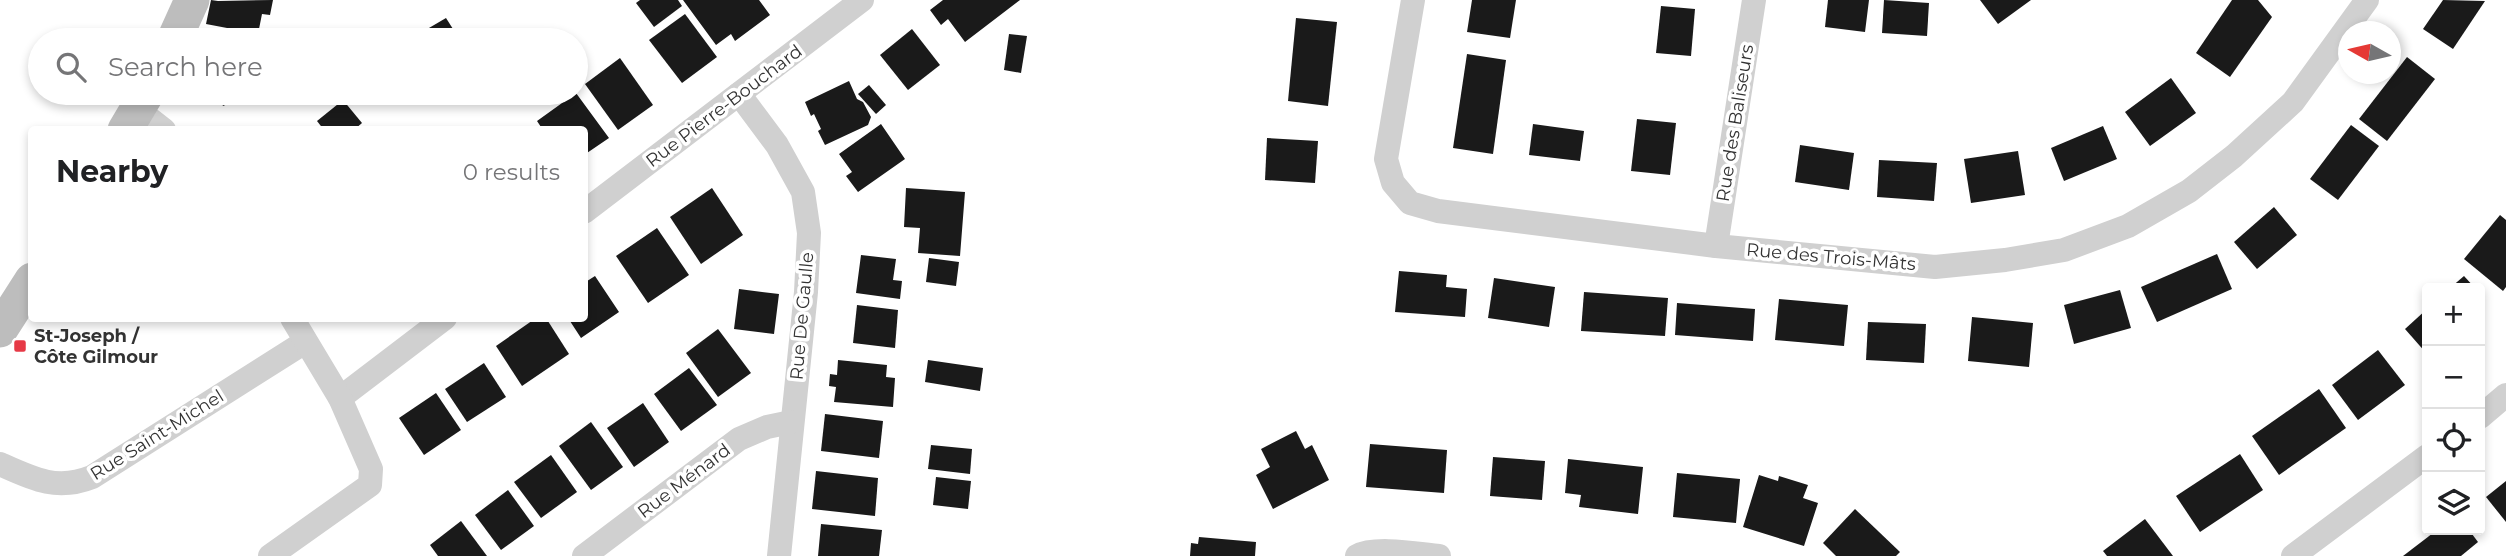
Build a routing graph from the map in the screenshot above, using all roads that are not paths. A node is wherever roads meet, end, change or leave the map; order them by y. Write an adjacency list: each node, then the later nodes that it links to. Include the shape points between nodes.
1 (192, 0): 6 (street)
2 (862, 0): 7 (street, Rue Pierre-Bouchard)
3 (1413, 0): 9 (street, Rue des Trois-Mâts, via 1386,159 1393,183 1410,203 1438,211)
4 (1754, 0): 9 (street, Rue des Baliseurs)
5 (2367, 0): 9 (street, Rue des Trois-Mâts, via 2293,102 2189,191 2128,226 2064,250 1935,267)
6 (179, 28)
7 (739, 94): 8 (street, Rue Pierre-Bouchard); 18 (street, Rue De Gaulle, via 777,145 803,192 809,233 806,292)
8 (588, 209)
9 (1716, 246)
10 (28, 286): 13 (street)
11 (294, 322): 14 (street)
12 (440, 322): 16 (street)
13 (0, 330)
14 (305, 342): 16 (street); 20 (street, Rue Saint-Michel, via 92,477 74,484 37,480)
15 (2506, 396): 17 (street)
16 (340, 398): 21 (street, via 372,469 370,485)
17 (2485, 413)
18 (791, 422): 22 (street, Rue Ménard, via 739,439); 23 (street, Rue De Gaulle)
19 (2422, 460): 26 (street)
20 (0, 464)
21 (270, 556)
22 (584, 556)
23 (779, 556)
24 (1357, 556): 25 (street, via 1395,552)
25 (1439, 556)
26 (2293, 556)

